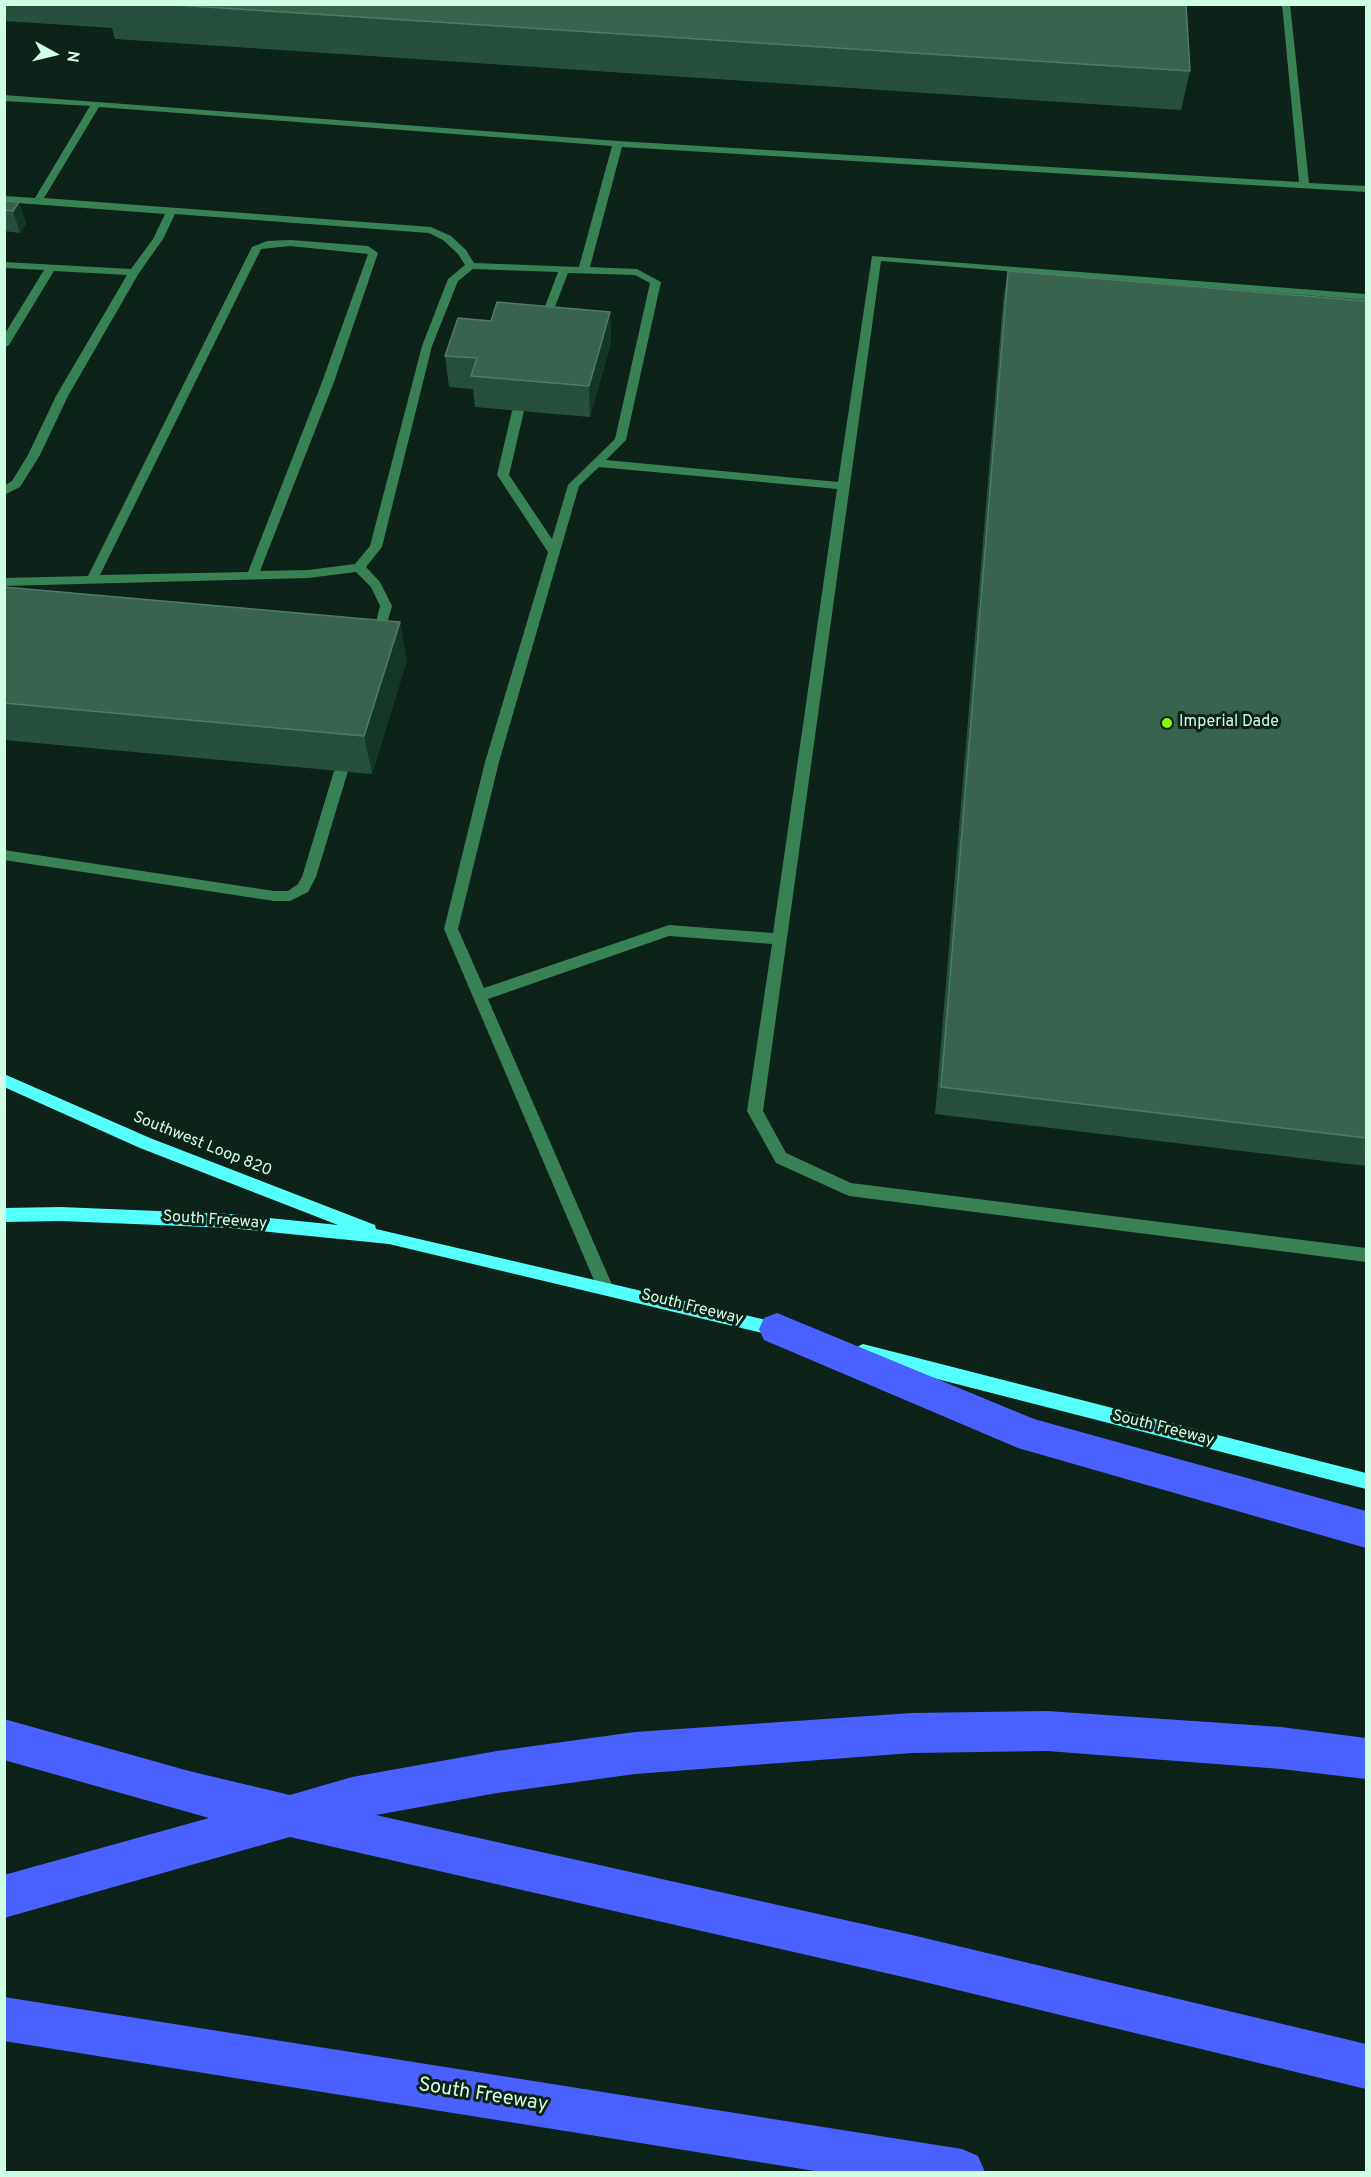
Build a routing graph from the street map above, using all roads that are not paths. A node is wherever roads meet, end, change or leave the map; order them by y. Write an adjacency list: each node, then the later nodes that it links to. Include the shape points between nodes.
1 (1286, 4): 5 (lane)
2 (4, 98): 3 (lane)
3 (96, 104): 4 (lane); 8 (lane)
4 (618, 144): 5 (lane); 14 (lane)
5 (1304, 185): 6 (lane)
6 (1366, 189)
7 (4, 200): 8 (lane)
8 (38, 201): 9 (lane)
9 (171, 211): 11 (lane, via 431,230 447,238); 15 (lane, via 158,239)
10 (4, 265): 12 (lane)
11 (471, 266): 13 (lane); 24 (lane, via 453,279 427,346 376,547)
12 (51, 268): 15 (lane); 18 (lane)
13 (564, 268): 14 (lane); 17 (lane)
14 (584, 269): 20 (lane, via 637,272 656,282 620,440)
15 (134, 272): 22 (lane, via 62,396 34,455 16,484)
16 (1366, 297): 21 (lane, via 876,258)
17 (539, 337)
18 (4, 345)
19 (518, 411): 23 (lane, via 503,475)
20 (596, 463): 21 (lane); 23 (lane, via 574,485)
21 (844, 486): 31 (lane)
22 (4, 491)
23 (554, 550): 32 (lane, via 492,762 451,929)
24 (358, 567): 25 (lane); 28 (lane, via 376,585 386,606)
25 (252, 576): 26 (lane); 26 (lane, via 328,382 373,252 368,249 290,243 257,247)
26 (92, 580): 27 (lane)
27 (4, 582)
28 (376, 647)
29 (341, 771): 30 (lane, via 309,877 303,888 290,897)
30 (4, 855)
31 (780, 939): 32 (lane, via 669,930); 36 (lane, via 755,1111 781,1158 849,1189)
32 (479, 996): 37 (lane)
33 (4, 1080): 35 (main road, Southwest Loop 820, via 145,1143)
34 (4, 1215): 35 (main road, South Freeway, via 218,1220)
35 (389, 1238): 37 (main road, South Freeway)
36 (1366, 1256)
37 (605, 1287): 38 (main road, South Freeway)
38 (777, 1329): 39 (main road, South Freeway); 40 (highway, via 1031,1436)
39 (1366, 1481)
40 (1366, 1530)
41 (4, 1740): 45 (highway, via 189,1792 912,1957)
42 (1366, 1759): 43 (highway, via 1269,1747 1047,1731 912,1732 635,1753 352,1798)
43 (4, 1897)
44 (4, 2019): 46 (highway, South Freeway)
45 (1366, 2067)
46 (962, 2172)

